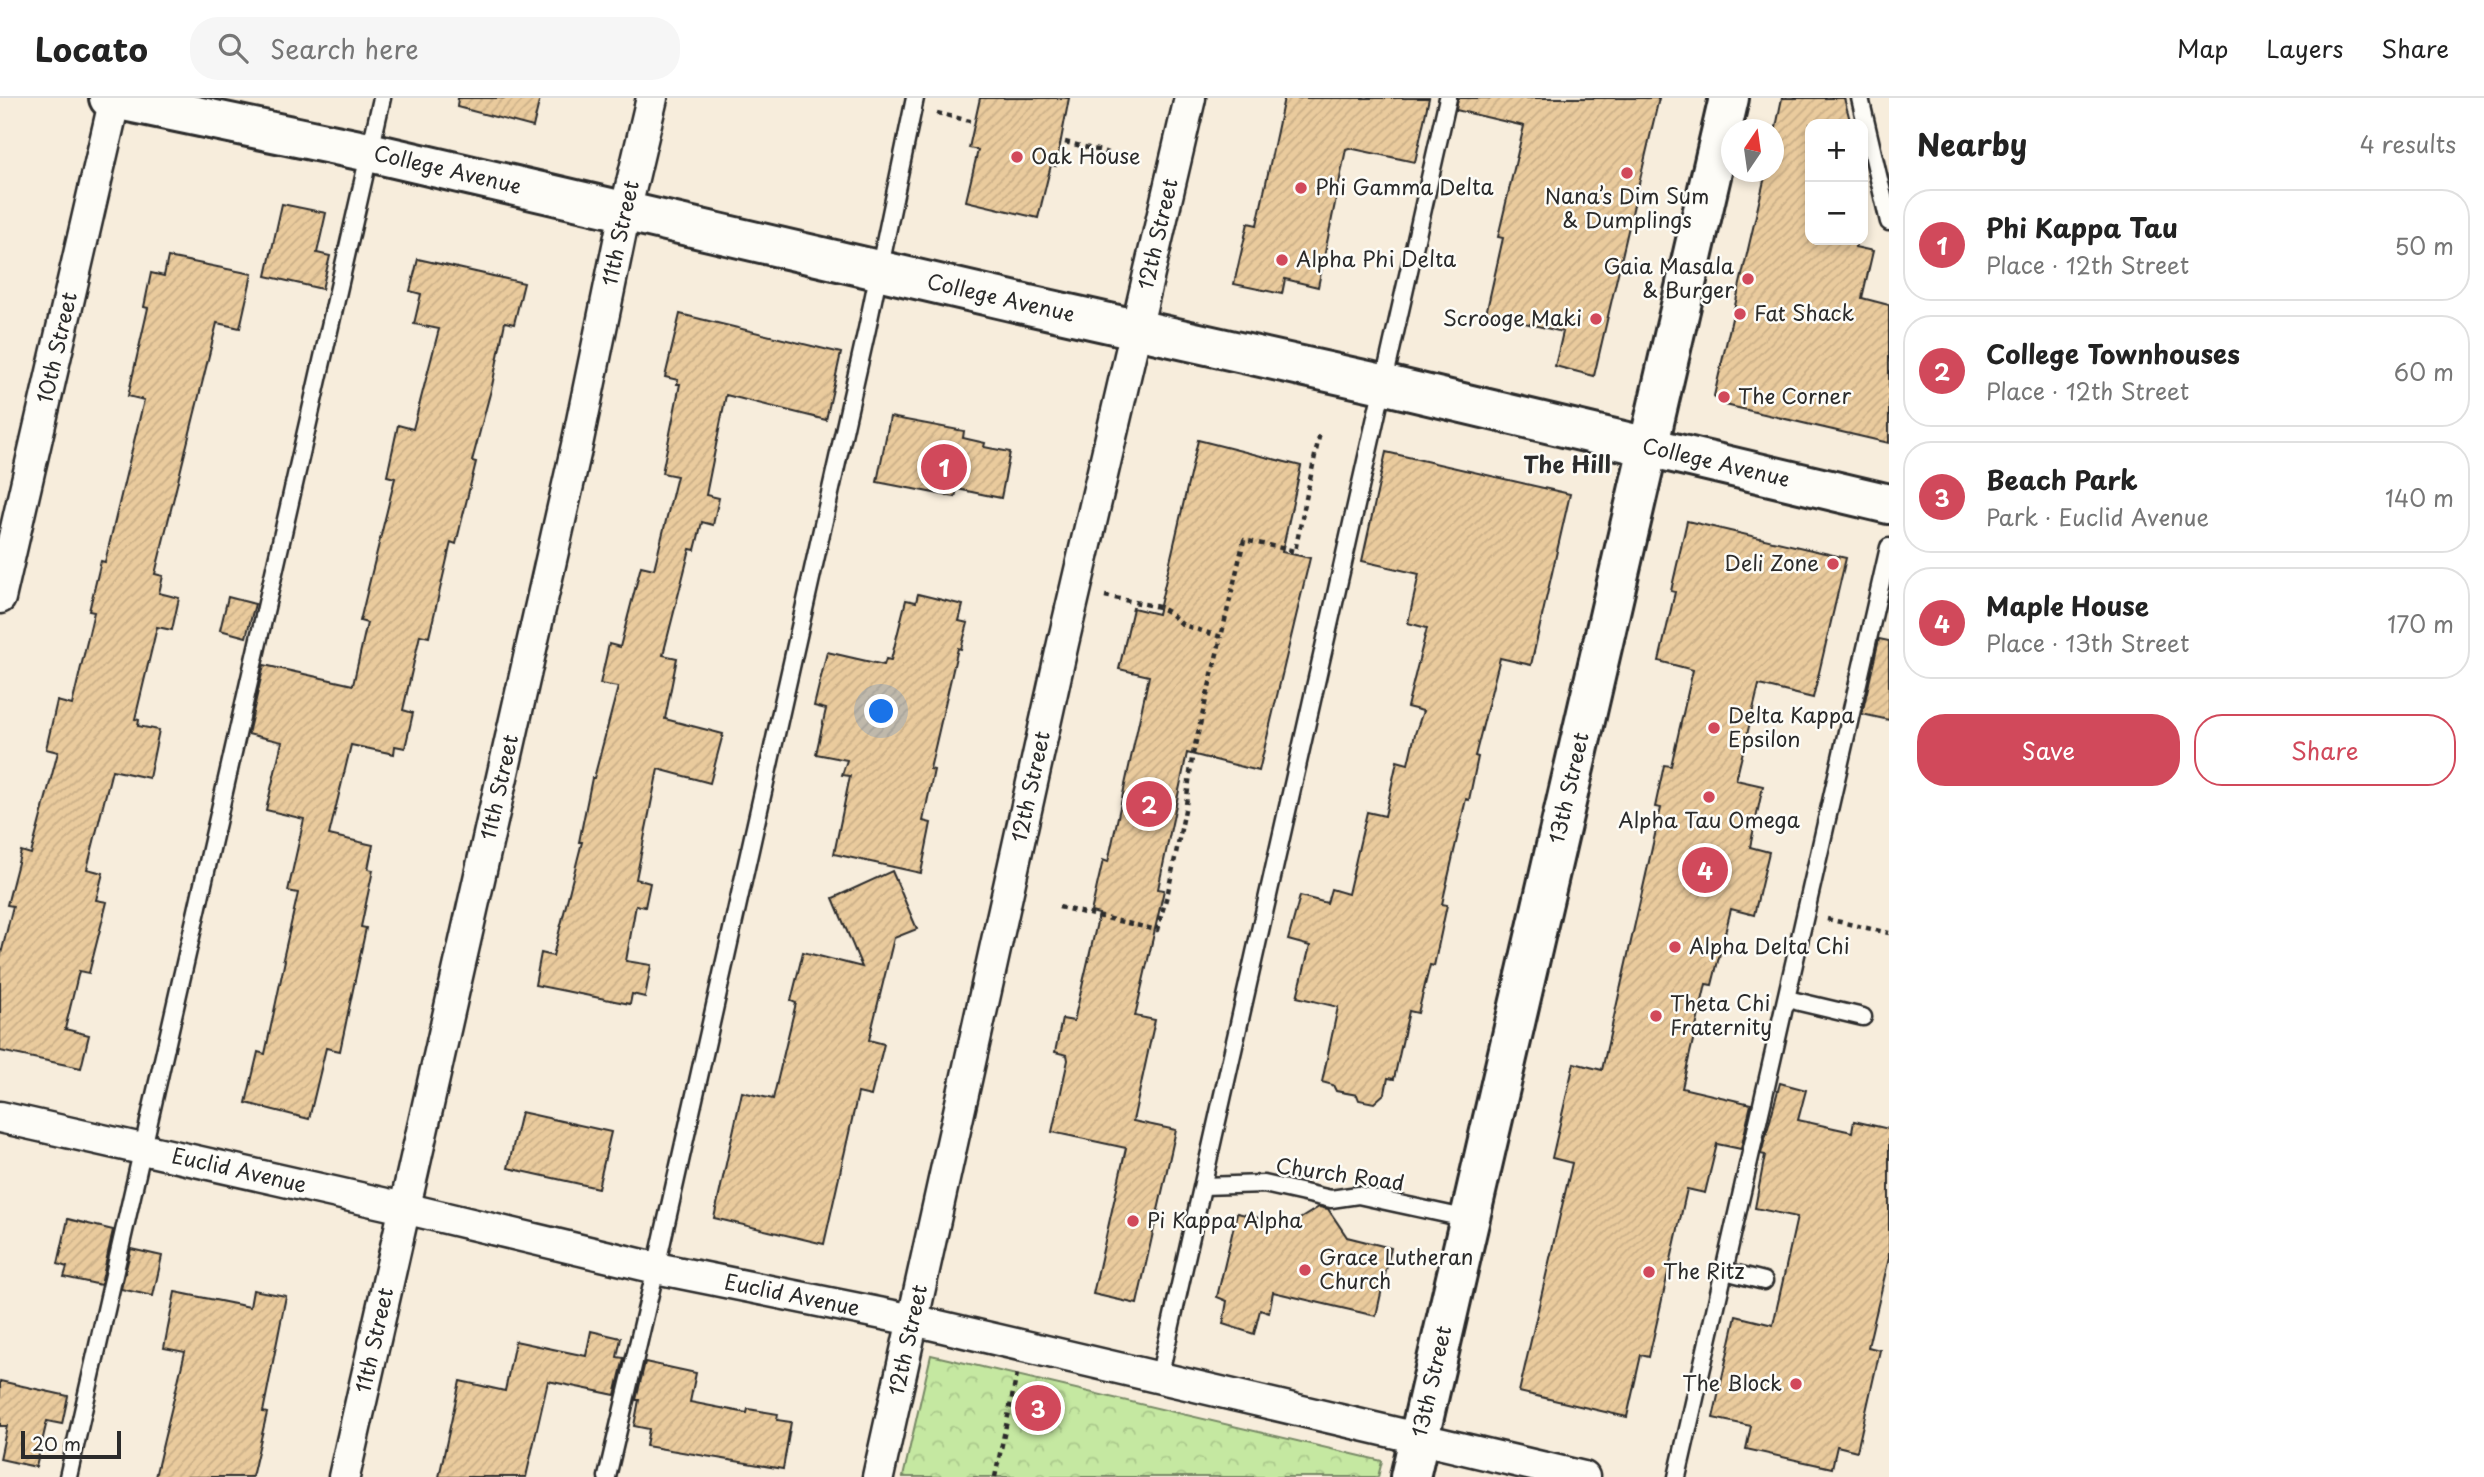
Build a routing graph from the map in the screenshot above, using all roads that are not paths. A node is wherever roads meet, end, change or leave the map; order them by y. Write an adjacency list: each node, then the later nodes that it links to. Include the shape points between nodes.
1 (113, 98): 9 (street, College Avenue); 18 (street, 10th Street)
2 (383, 98): 9 (lane)
3 (652, 98): 10 (street, 11th Street)
4 (1190, 98): 13 (street, 12th Street)
5 (1448, 98): 14 (lane)
6 (1729, 98): 15 (street, 13th Street)
7 (1860, 98): 11 (lane)
8 (914, 102): 12 (lane)
9 (369, 152): 10 (street, College Avenue); 22 (lane)
10 (625, 212): 12 (street, College Avenue); 24 (street, 11th Street, via 577,445)
11 (1889, 222)
12 (880, 271): 13 (street, College Avenue); 26 (lane)
13 (1135, 329): 14 (street, College Avenue); 29 (street, 12th Street)
14 (1382, 384): 15 (street, College Avenue); 23 (lane)
15 (1648, 447): 16 (street, College Avenue); 25 (street, 13th Street)
16 (1889, 504)
17 (1889, 547): 19 (lane)
18 (0, 598)
19 (1787, 999): 20 (lane); 27 (lane)
20 (1863, 1017)
21 (0, 1116): 22 (street, Euclid Avenue)
22 (142, 1150): 24 (street, Euclid Avenue); 32 (lane)
23 (1203, 1186): 25 (lane, Church Road, via 1264,1184 1331,1199 1358,1195); 30 (lane)
24 (404, 1208): 26 (street, Euclid Avenue); 33 (street, 11th Street)
25 (1469, 1219): 31 (street, 13th Street)
26 (656, 1268): 29 (street, Euclid Avenue); 34 (lane)
27 (1725, 1272): 28 (lane); 38 (lane)
28 (1764, 1281)
29 (913, 1320): 30 (street, Euclid Avenue); 35 (street, 12th Street)
30 (1159, 1378): 31 (street, Euclid Avenue)
31 (1419, 1438): 36 (street, 13th Street); 37 (street, Euclid Avenue)
32 (68, 1477)
33 (344, 1477)
34 (607, 1477)
35 (878, 1477)
36 (1410, 1477)
37 (1584, 1477)
38 (1677, 1477)

